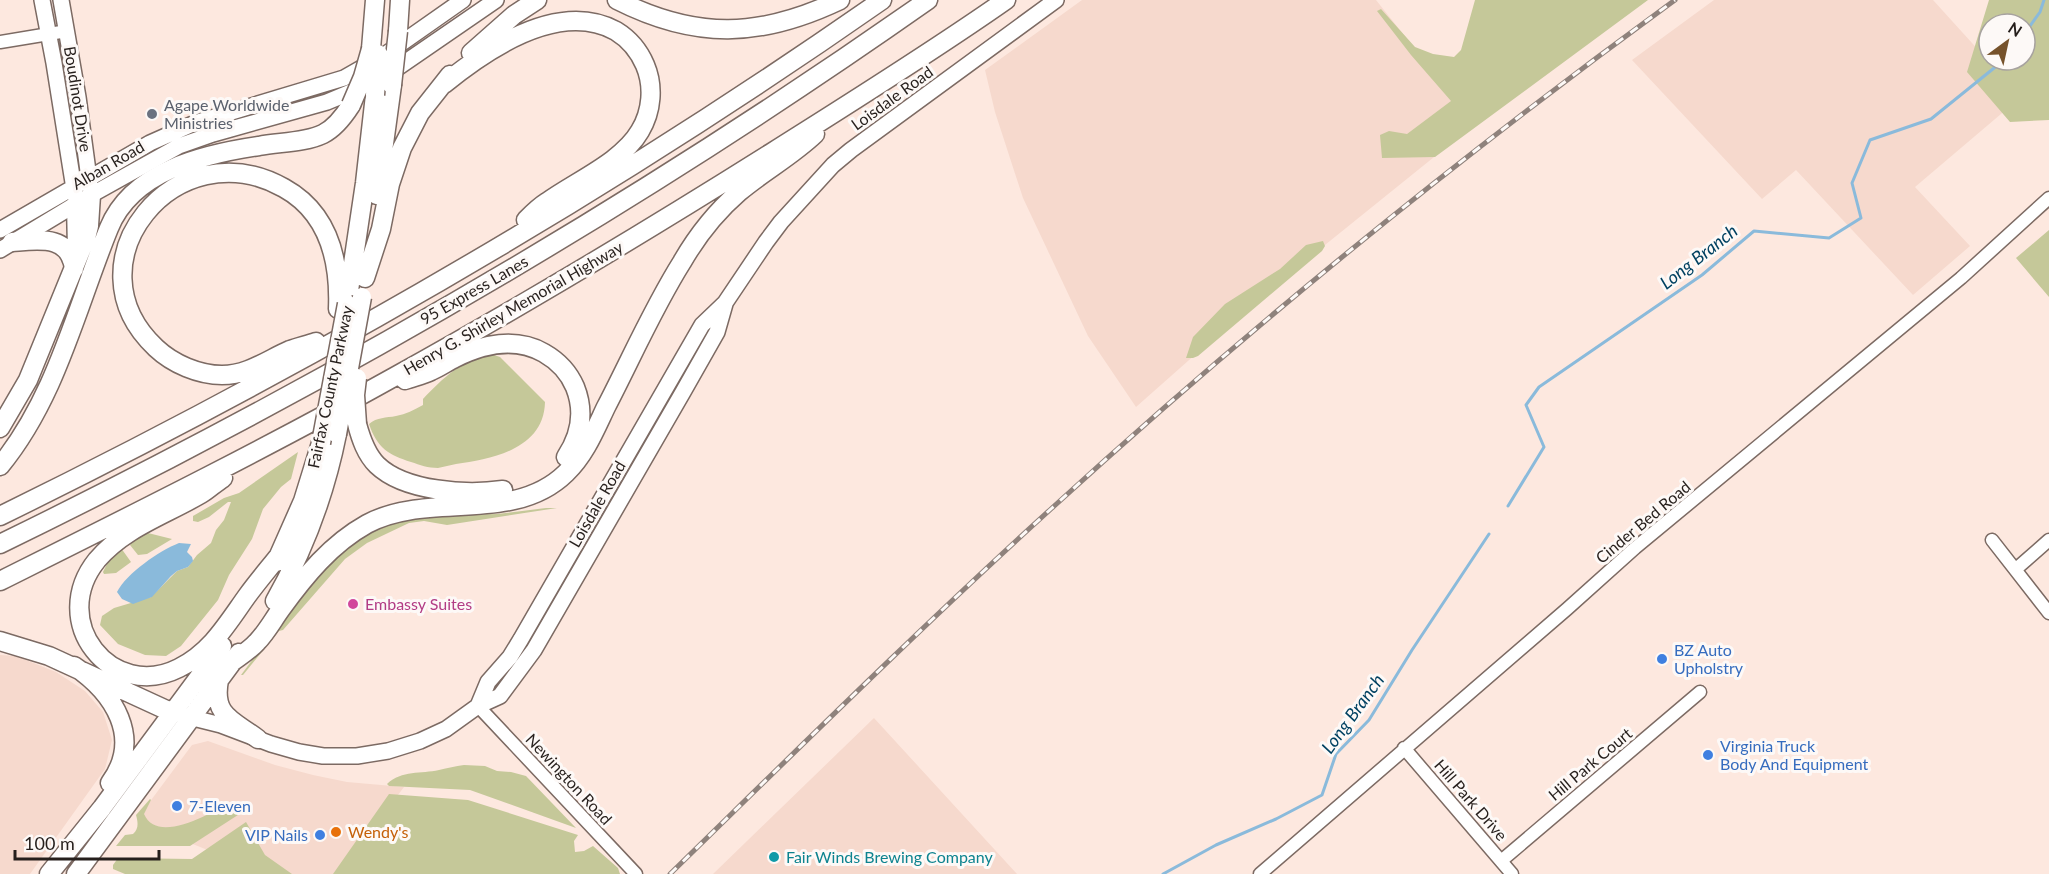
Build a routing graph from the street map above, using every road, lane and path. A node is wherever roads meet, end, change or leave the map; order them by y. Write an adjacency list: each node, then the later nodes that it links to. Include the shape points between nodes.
1 (42, 0): 18 (main road, Boudinot Drive)
2 (61, 0): 17 (main road, Boudinot Drive)
3 (375, 0): 20 (highway)
4 (380, 0): 20 (highway, Fairfax County Parkway)
5 (400, 0): 21 (highway, Fairfax County Parkway, bridge)
6 (463, 0): 20 (main road, Alban Road)
7 (496, 0): 21 (main road, Alban Road)
8 (537, 0): 22 (highway, via 470,53)
9 (617, 0): 10 (highway, via 673,22 726,30 781,23)
10 (840, 0)
11 (882, 0): 27 (highway, via 717,111)
12 (928, 0): 16 (highway, 95 Express Lanes)
13 (936, 0): 16 (highway)
14 (1005, 0): 23 (highway, Henry G. Shirley Memorial Highway)
15 (1056, 0): 49 (main road, Loisdale Road, via 833,165 776,229 725,303 717,332 534,650 500,696)
16 (887, 28): 39 (highway, 95 Express Lanes, via 655,180 421,321 233,425)
17 (67, 32): 18 (street); 24 (main road, Boudinot Drive, via 78,96)
18 (49, 35): 19 (street); 24 (main road, Boudinot Drive)
19 (0, 42)
20 (378, 49): 24 (main road, Alban Road, via 344,78 195,123 150,142); 30 (highway, Fairfax County Parkway, bridge); 35 (highway, bridge, via 351,105 339,121 319,135 188,163 154,178 124,203 112,221 44,398)
21 (388, 81): 24 (main road, Alban Road, via 179,146); 29 (highway, Fairfax County Parkway)
22 (444, 84): 27 (highway, via 502,44 540,27 569,20 596,22 621,34 638,52 649,74 649,110 636,137 600,168 544,203); 29 (highway, via 415,122 402,148)
23 (850, 102): 32 (highway, Henry G. Shirley Memorial Highway, via 578,271); 45 (highway, via 797,151 740,192 703,230 676,271 586,446 565,474 550,486 521,497 398,512 367,524 322,558 257,643)
24 (82, 192): 26 (main road, Alban Road); 28 (highway)
25 (2049, 198): 53 (street, Cinder Bed Road, via 1961,278 1635,548)
26 (4, 241): 28 (highway, via 56,242 71,255)
27 (494, 249): 31 (highway)
28 (74, 268): 33 (highway, via 28,380)
29 (365, 278): 30 (highway, Fairfax County Parkway)
30 (349, 304): 31 (highway, via 332,247 311,210 275,183 255,176 232,172 182,183 149,208 129,240 124,278 134,320 160,352 188,368 221,375 242,373 290,350); 32 (highway, bridge, via 360,360 357,424 367,452 384,471 399,479 419,486 473,492 511,489 543,476 565,458 580,425 579,398 567,373 548,355 516,344 478,349 432,371); 40 (highway, Fairfax County Parkway, bridge, via 321,443); 45 (highway, Fairfax County Parkway, bridge, via 337,434 323,492 299,557 268,612)
31 (352, 331): 36 (highway)
32 (363, 394): 34 (highway, Henry G. Shirley Memorial Highway)
33 (0, 428)
34 (258, 451): 40 (highway, via 202,494 131,531 104,553 81,590 81,624 93,648 112,666 146,676 172,671 215,641); 42 (highway, Henry G. Shirley Memorial Highway)
35 (0, 466)
36 (0, 516)
37 (1992, 540): 41 (street)
38 (2049, 540): 41 (street)
39 (0, 544)
40 (281, 553): 50 (highway, Fairfax County Parkway, via 246,614)
41 (2016, 569): 43 (street)
42 (0, 581)
43 (2049, 613)
44 (0, 641): 46 (highway)
45 (232, 662): 47 (highway, Fairfax County Parkway)
46 (74, 666): 50 (highway); 54 (highway, via 96,682 114,704 124,747 113,779)
47 (219, 680): 51 (highway, Fairfax County Parkway); 52 (highway, via 216,701 220,709)
48 (1700, 692): 55 (street, Hill Park Court)
49 (478, 706): 52 (main road, Loisdale Road, via 433,736 367,755 323,756); 58 (street, Newington Road)
50 (173, 713): 51 (main road, Loisdale Road); 54 (highway, Fairfax County Parkway)
51 (191, 718): 52 (main road, Loisdale Road); 57 (highway, Fairfax County Parkway)
52 (258, 739)
53 (1404, 748): 55 (street, Hill Park Drive); 59 (street, Cinder Bed Road)
54 (70, 847): 56 (highway, Fairfax County Parkway)
55 (1501, 861): 60 (street, Hill Park Drive)
56 (50, 874)
57 (76, 874)
58 (636, 874)
59 (1260, 874)
60 (1512, 874)

